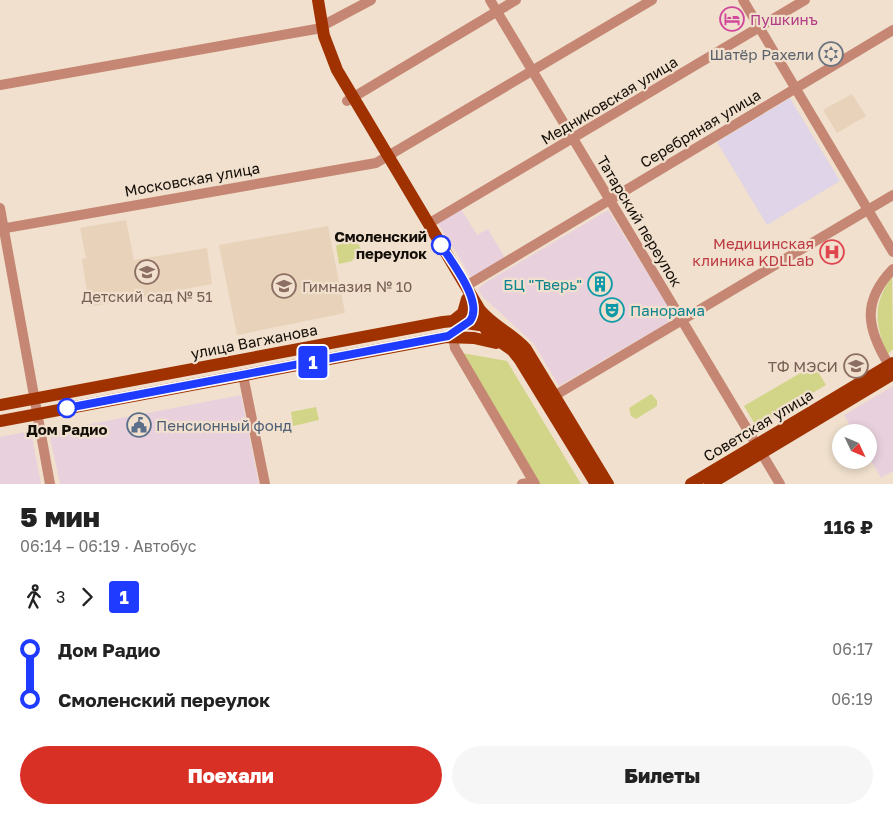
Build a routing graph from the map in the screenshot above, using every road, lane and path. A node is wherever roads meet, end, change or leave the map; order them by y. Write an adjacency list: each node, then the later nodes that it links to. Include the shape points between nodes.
1 (312, 0): 11 (main road)
2 (318, 0): 11 (main road)
3 (371, 0): 11 (street)
4 (490, 0): 9 (street, Татарский переулок)
5 (516, 0): 9 (street)
6 (652, 0): 13 (street, Московская улица)
7 (743, 0): 10 (street)
8 (805, 0): 10 (street, Медниковская улица)
9 (497, 11): 13 (street, Татарский переулок); 16 (street)
10 (760, 27): 15 (street); 17 (street, Медниковская улица)
11 (319, 28): 14 (street); 16 (main road)
12 (893, 30): 15 (street, Серебряная улица)
13 (533, 71): 17 (street, Татарский переулок); 18 (street, Московская улица)
14 (0, 85)
15 (796, 88): 20 (street, Серебряная улица); 22 (street)
16 (349, 100): 18 (main road)
17 (573, 139): 20 (street, Татарский переулок); 23 (street, Медниковская улица)
18 (385, 159): 23 (main road); 24 (street, Московская улица); 27 (main road)
19 (893, 195): 22 (street)
20 (610, 200): 27 (street, Серебряная улица, via 528,249); 30 (street, Татарский переулок)
21 (0, 208): 24 (street)
22 (868, 210): 25 (street); 30 (street)
23 (428, 224): 27 (main road)
24 (2, 229): 36 (street)
25 (893, 252)
26 (893, 269): 33 (street, via 876,291 870,315 874,339)
27 (468, 293): 28 (main road, via 463,313); 29 (main road); 32 (main road)
28 (453, 320): 29 (main road, улица Вагжанова); 36 (main road, улица Вагжанова)
29 (475, 320): 31 (main road); 32 (main road, улица Вагжанова)
30 (682, 321): 35 (street); 40 (street, Татарский переулок)
31 (449, 337): 32 (main road, улица Вагжанова); 34 (main road, улица Вагжанова); 41 (street)
32 (508, 340): 35 (main road, via 526,349); 45 (main road)
33 (892, 367): 40 (main road, Советская улица)
34 (243, 375): 38 (main road, улица Вагжанова); 43 (street)
35 (556, 396): 46 (main road)
36 (34, 399): 37 (main road, улица Вагжанова); 38 (street)
37 (0, 405)
38 (37, 414): 39 (main road, улица Вагжанова); 42 (street)
39 (0, 421)
40 (759, 449): 47 (main road, Советская улица); 48 (main road, Советская улица); 49 (street, Татарский переулок)
41 (534, 483): 44 (street)
42 (50, 484)
43 (265, 484)
44 (522, 484)
45 (596, 484)
46 (608, 484)
47 (691, 484)
48 (710, 484)
49 (780, 484)

